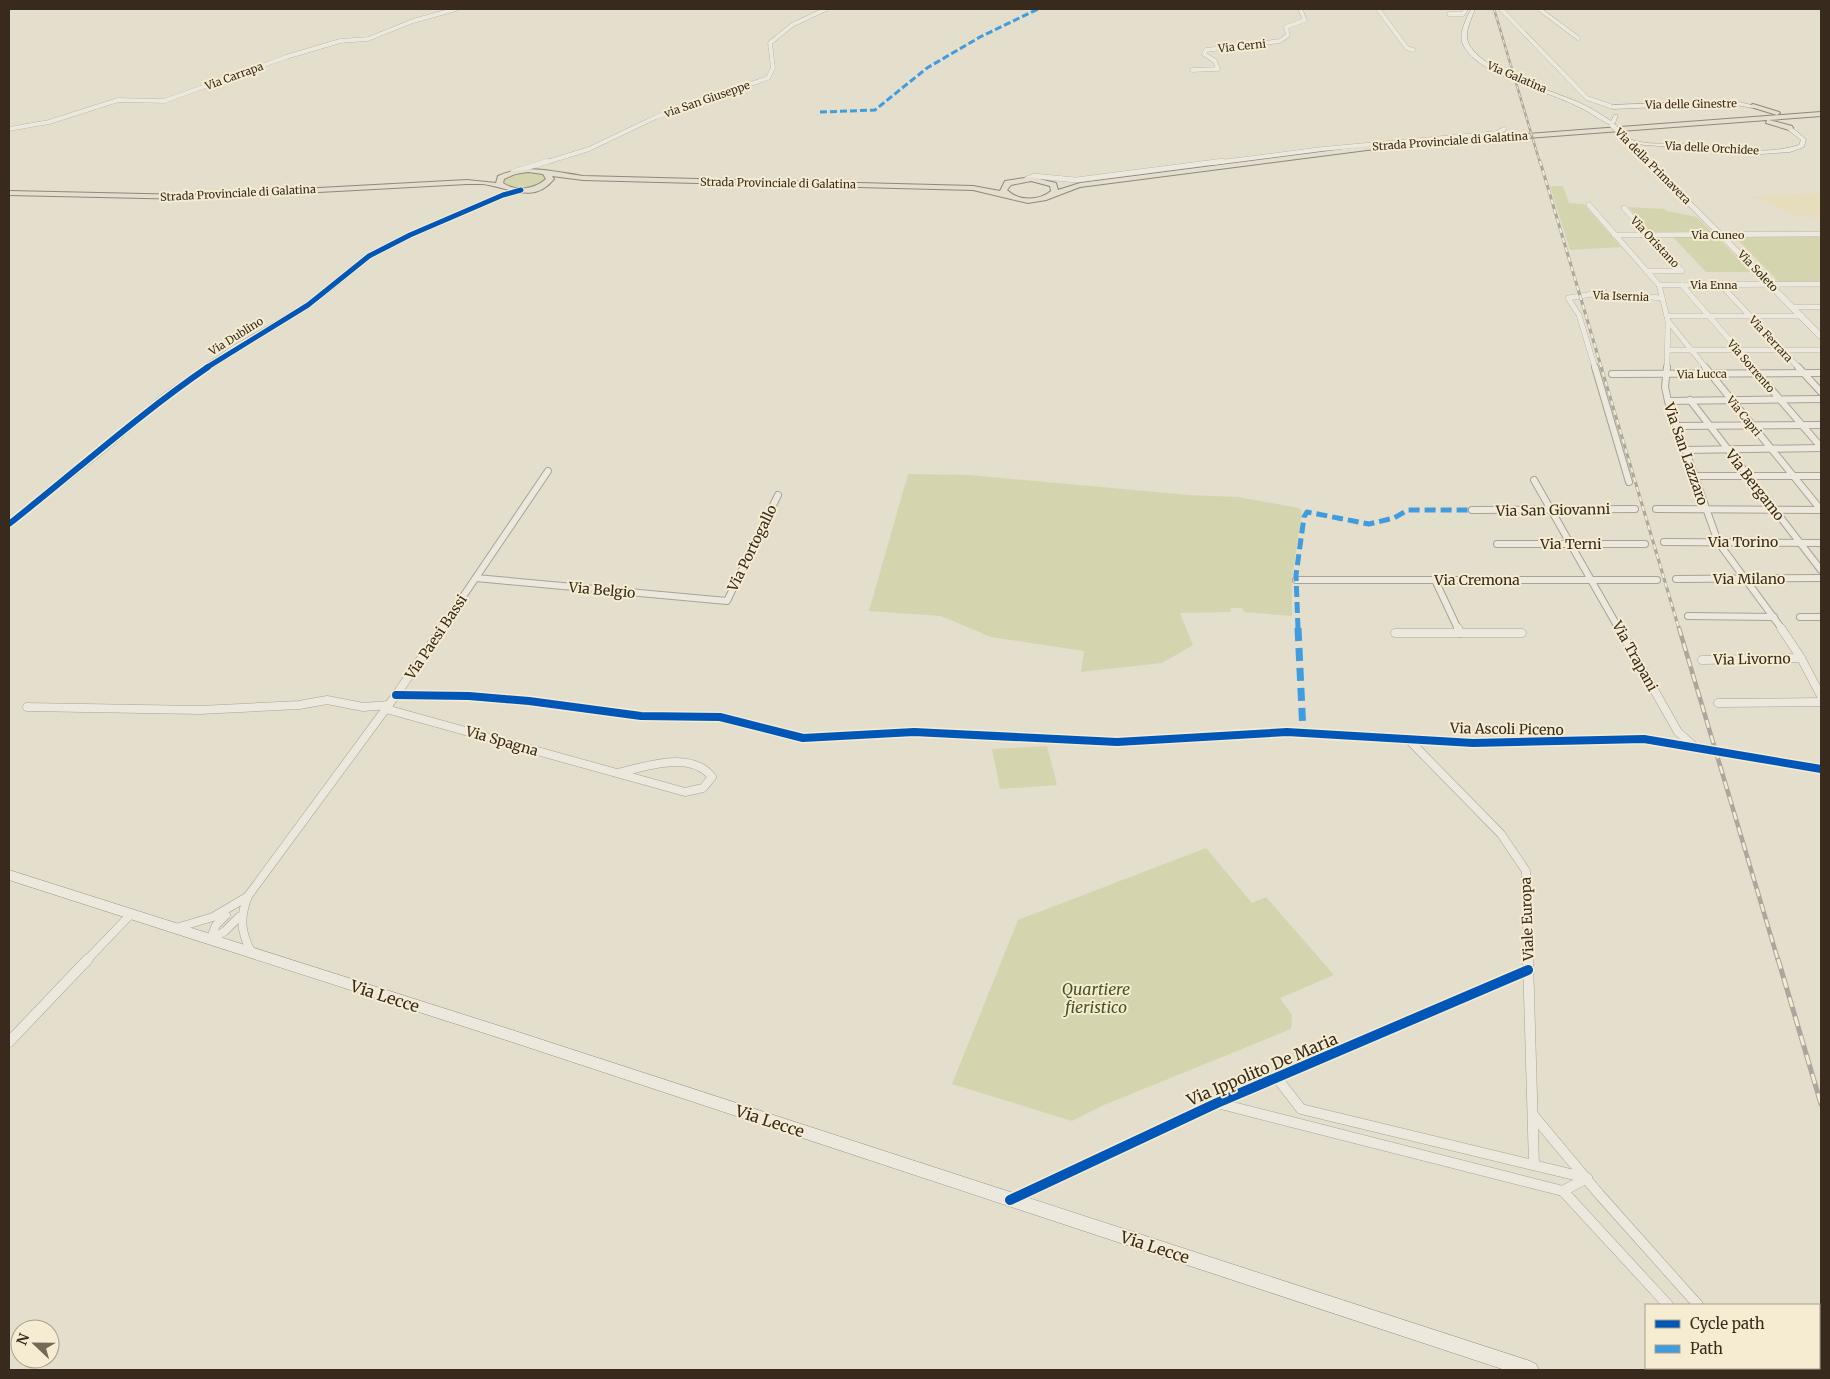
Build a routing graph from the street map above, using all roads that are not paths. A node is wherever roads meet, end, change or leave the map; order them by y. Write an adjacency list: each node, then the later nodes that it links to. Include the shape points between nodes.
1 (456, 9): 26 (street, Via Carrapa, via 413,21 368,39 340,41 286,57 164,101 118,100 49,122)
2 (826, 9): 32 (street, via San Giuseppe, via 792,25 770,43 773,68 768,78 668,112 595,147)
3 (1300, 9): 12 (street, Via Cerni, via 1305,20 1286,27 1288,35 1280,41 1206,50 1204,54 1215,61 1218,68)
4 (1378, 9): 11 (street, via 1407,48)
5 (1466, 9): 9 (street, via 1463,14)
6 (1473, 9): 14 (street, Via Galatina, via 1464,36 1467,48 1473,54 1507,75 1580,104)
7 (1501, 9): 14 (street, Via della Primavera)
8 (1539, 9): 10 (street)
9 (1449, 14)
10 (1578, 38)
11 (1413, 50)
12 (1192, 70)
13 (1753, 106): 16 (street, Via delle Ginestre, via 1730,102); 20 (main road, via 1781,114); 22 (main road, via 1760,114)
14 (1596, 107): 15 (street, Via della Primavera); 18 (street, Via della Primavera)
15 (1611, 107): 16 (street, Via delle Ginestre); 17 (street, Via della Primavera)
16 (1629, 107): 17 (street, Via delle Ginestre)
17 (1624, 112): 21 (street, Via della Primavera)
18 (1600, 114): 21 (street, Via della Primavera); 23 (street, Via della Primavera)
19 (1821, 114): 20 (main road, Strada Provinciale di Galatina)
20 (1812, 115): 22 (main road, Strada Provinciale di Galatina); 24 (main road, via 1787,121)
21 (1616, 116): 23 (street, Via della Primavera)
22 (1731, 121): 24 (main road, via 1765,121); 30 (main road, Strada Provinciale di Galatina)
23 (1612, 125): 27 (street, Via della Primavera, bridge)
24 (1789, 128): 29 (street, Via delle Orchidee, via 1804,140 1802,146 1744,152)
25 (1504, 129): 30 (street, via 1497,133)
26 (9, 130)
27 (1629, 141): 28 (street, Via della Primavera); 29 (street, Via delle Orchidee)
28 (1634, 146): 29 (street, Via delle Orchidee); 31 (street, Via della Primavera)
29 (1644, 146): 31 (street, Via delle Orchidee)
30 (1323, 151): 37 (street, via 1076,180 1034,176); 42 (main road, Strada Provinciale di Galatina)
31 (1640, 152): 51 (street, Via della Primavera)
32 (552, 160): 33 (street, via San Giuseppe); 34 (street, via 546,164)
33 (513, 172): 34 (main road, Strada Provinciale di Galatina); 35 (main road, Strada Provinciale di Galatina)
34 (547, 173): 36 (main road, Strada Provinciale di Galatina); 41 (main road, via 550,179)
35 (504, 176): 38 (main road, Strada Provinciale di Galatina); 43 (main road, via 499,181)
36 (583, 178): 41 (main road, Strada Provinciale di Galatina); 44 (main road, Strada Provinciale di Galatina)
37 (1027, 179): 39 (main road, Strada Provinciale di Galatina); 40 (main road, Strada Provinciale di Galatina)
38 (467, 182): 43 (main road, Strada Provinciale di Galatina, via 488,182); 46 (main road, Strada Provinciale di Galatina, via 189,197)
39 (1048, 182): 42 (main road, Strada Provinciale di Galatina); 48 (main road, via 1056,189)
40 (1008, 183): 44 (main road, Strada Provinciale di Galatina); 47 (main road, via 1003,190)
41 (545, 184): 45 (main road, Strada Provinciale di Galatina)
42 (1080, 186): 48 (main road, Strada Provinciale di Galatina, via 1064,189)
43 (502, 187): 45 (main road, Strada Provinciale di Galatina); 49 (street, via 503,192)
44 (973, 188): 47 (main road, Strada Provinciale di Galatina)
45 (521, 190): 49 (street, Via Dublino)
46 (9, 194)
47 (1007, 195): 48 (main road, Strada Provinciale di Galatina, via 1030,201)
48 (1052, 196)
49 (495, 199): 114 (street, Via Dublino, via 369,256 308,305 234,349 164,397 101,451)
50 (1589, 206): 54 (street, Via San Lazzaro)
51 (1694, 206): 56 (street, Via Soleto)
52 (1624, 208): 55 (street, Via Oristano)
53 (1821, 234): 56 (street, Via Cuneo)
54 (1614, 235): 55 (street, Via Cuneo); 57 (street, Via San Lazzaro)
55 (1648, 235): 56 (street, Via Cuneo); 57 (street, Via Oristano, via 1682,271)
56 (1722, 235): 58 (street, Via Soleto)
57 (1646, 271): 60 (street, Via San Lazzaro)
58 (1770, 284): 59 (street, Via Enna); 62 (street, Via Enna); 64 (street, Via Soleto)
59 (1821, 284)
60 (1659, 285): 61 (street, Via Enna); 63 (street, Via San Lazzaro)
61 (1682, 285): 62 (street, Via Enna); 66 (street, Via Sorrento)
62 (1721, 285): 67 (street, Via Ferrara)
63 (1662, 298): 69 (street, Via San Lazzaro); 105 (street, Via Isernia, via 1611,294 1568,298 1579,315)
64 (1792, 306): 65 (street); 68 (street, Via Soleto)
65 (1821, 306)
66 (1709, 316): 67 (street); 69 (street); 75 (street, Via Sorrento)
67 (1750, 316): 68 (street); 76 (street, Via Ferrara)
68 (1802, 316): 70 (street, Via Soleto)
69 (1668, 318): 73 (street, Via San Lazzaro); 74 (street, Via Capri)
70 (1813, 328): 71 (street); 72 (street, Via Soleto)
71 (1821, 328)
72 (1821, 336)
73 (1669, 350): 74 (street); 83 (street, Via San Lazzaro)
74 (1692, 350): 75 (street); 79 (street, Via Capri)
75 (1738, 350): 76 (street); 80 (street, Via Sorrento)
76 (1781, 350): 77 (street); 81 (street, Via Ferrara)
77 (1821, 350)
78 (1612, 374): 83 (street, Via Lucca)
79 (1711, 374): 80 (street, Via Lucca); 83 (street, Via Lucca); 87 (street, Via Capri)
80 (1758, 374): 81 (street, Via Lucca); 88 (street, Via Sorrento)
81 (1804, 374): 82 (street, Via Lucca); 84 (street, Via Ferrara)
82 (1821, 374)
83 (1665, 375): 89 (street, Via San Lazzaro)
84 (1821, 392)
85 (1821, 399): 88 (street)
86 (1690, 400): 87 (street); 89 (street); 93 (street, Via Bergamo)
87 (1731, 400): 88 (street); 94 (street, Via Capri)
88 (1780, 400): 90 (street, Via Sorrento)
89 (1668, 401): 92 (street, Via San Lazzaro)
90 (1802, 425): 91 (street); 94 (street); 95 (street, Via Sorrento)
91 (1821, 425)
92 (1676, 426): 93 (street); 97 (street, Via San Lazzaro)
93 (1710, 426): 94 (street); 98 (street, Via Bergamo)
94 (1752, 426): 96 (street, Via Capri)
95 (1821, 448): 96 (street)
96 (1771, 449): 98 (street); 101 (street, Via Capri)
97 (1685, 450): 98 (street); 100 (street, Via San Lazzaro)
98 (1728, 450): 103 (street, Via Bergamo)
99 (548, 471): 124 (street, Via Paesi Bassi)
100 (1694, 476): 103 (street); 109 (street, Via San Lazzaro)
101 (1793, 476): 102 (street); 103 (street); 113 (street, Via Capri)
102 (1821, 476)
103 (1748, 477): 112 (street, Via Bergamo)
104 (1534, 480): 111 (street, Via Trapani)
105 (1629, 482)
106 (778, 495): 132 (street, Via Portogallo)
107 (1635, 509): 111 (street, Via San Giovanni)
108 (1656, 509): 109 (street)
109 (1706, 509): 112 (street); 117 (street, Via San Lazzaro)
110 (1472, 510): 111 (street, Via San Giovanni)
111 (1551, 510): 121 (street, Via Trapani)
112 (1774, 510): 113 (street); 118 (street, Via Bergamo)
113 (1821, 510)
114 (12, 517): 115 (street, Via Dublino)
115 (9, 524)
116 (1664, 542): 117 (street, Via Torino)
117 (1718, 542): 118 (street, Via Torino); 127 (street, Via San Lazzaro)
118 (1800, 542): 119 (street, Via Torino); 123 (street, Via Bergamo)
119 (1821, 543)
120 (1497, 544): 121 (street, Via Terni)
121 (1572, 544): 122 (street, Via Terni); 130 (street, Via Trapani)
122 (1645, 544)
123 (1821, 570)
124 (476, 578): 132 (street, Via Belgio); 142 (street, Via Paesi Bassi)
125 (1821, 578): 127 (street, Via Milano)
126 (1676, 579): 127 (street, Via Milano)
127 (1745, 579): 134 (street, Via San Lazzaro)
128 (1296, 580): 129 (street, Via Cremona)
129 (1435, 580): 130 (street, Via Cremona); 139 (street)
130 (1592, 580): 131 (street, Via Cremona); 148 (street, Via Trapani)
131 (1657, 580)
132 (727, 602)
133 (1688, 616): 134 (street)
134 (1774, 617): 140 (street, Via San Lazzaro)
135 (1800, 617): 136 (street)
136 (1821, 617)
137 (1522, 632): 139 (street)
138 (1395, 633): 139 (street)
139 (1460, 633)
140 (1801, 658): 141 (street, Via Livorno); 143 (street, Via San Lazzaro)
141 (1702, 660)
142 (396, 695): 147 (street, Via Paesi Bassi); 149 (street, Via Ascoli Piceno, via 529,701 641,716 720,717 803,738 886,732 1117,742 1303,732)
143 (1821, 696)
144 (1821, 702): 145 (street)
145 (1718, 703)
146 (27, 707): 147 (street, via 200,710 299,705 327,700 363,707)
147 (388, 707): 153 (street, Via Spagna); 155 (street, Via Paesi Bassi)
148 (1678, 732): 150 (street); 151 (street, Via Trapani)
149 (1408, 739): 150 (street, Via Ascoli Piceno, via 1473,743 1618,739); 162 (street, Viale Europa, via 1420,755 1500,831 1518,854 1526,871)
150 (1663, 742): 151 (street, Via Ascoli Piceno)
151 (1696, 747): 152 (street, Via Ascoli Piceno)
152 (1821, 769)
153 (618, 773): 153 (street, Via Spagna, via 678,762 701,765 709,770 712,777 703,788 685,792)
154 (9, 875): 157 (main road, Via Lecce)
155 (248, 896): 156 (street, Via Paesi Bassi); 158 (street, Via Paesi Bassi)
156 (230, 910): 159 (street, Via Paesi Bassi, via 212,919); 160 (street, Via Paesi Bassi, via 216,925)
157 (131, 914): 159 (main road, Via Lecce); 163 (street)
158 (239, 917): 160 (street, Via Paesi Bassi); 161 (street, via 242,936)
159 (174, 928): 160 (main road, Via Lecce)
160 (210, 940): 161 (main road, Via Lecce)
161 (252, 954): 172 (main road, Via Lecce)
162 (1528, 970): 164 (street, Via Ippolito De Maria); 167 (street, Viale Europa)
163 (9, 1042)
164 (1277, 1078): 165 (street, Via Ippolito De Maria); 166 (street, Via Ippolito De Maria)
165 (1217, 1103): 168 (street, Via Ippolito De Maria); 172 (street, Via Ippolito De Maria)
166 (1301, 1109): 168 (street); 169 (street)
167 (1533, 1114): 169 (street, Viale Europa); 170 (street)
168 (1299, 1124): 171 (street, Via Ippolito De Maria)
169 (1534, 1165): 170 (street)
170 (1587, 1178): 171 (street); 174 (street)
171 (1563, 1191): 173 (street)
172 (1010, 1200): 175 (main road, Via Lecce)
173 (1667, 1304)
174 (1697, 1304)
175 (1502, 1366): 176 (main road, Via Lecce)
176 (1530, 1370)

